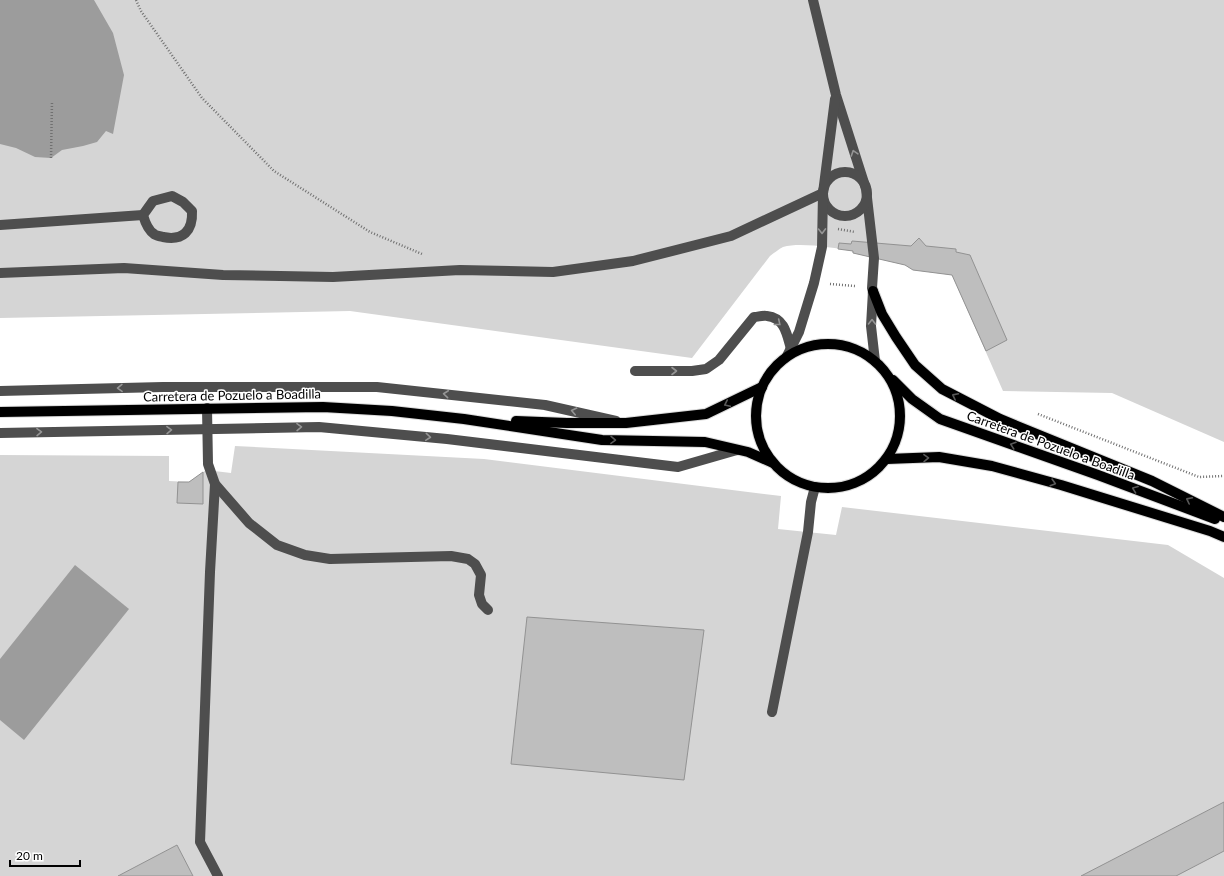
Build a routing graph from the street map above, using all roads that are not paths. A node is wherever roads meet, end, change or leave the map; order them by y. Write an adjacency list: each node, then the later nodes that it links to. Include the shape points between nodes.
1 (813, 0): 2 (lane)
2 (836, 95): 3 (lane, one-way to 2); 4 (lane)
3 (866, 189): 4 (lane, via 857,176 842,172 828,180); 4 (lane, via 864,205 858,211 844,216 830,210); 8 (lane, via 874,258)
4 (823, 192): 7 (lane, via 731,236 633,261 553,272 460,270 333,277 223,275 124,268); 9 (lane, one-way to 9, via 822,247 799,332)
5 (143, 215): 5 (lane, via 154,234 170,238 180,237 186,232 192,220 192,211 172,196 153,201); 6 (lane)
6 (0, 226)
7 (0, 273)
8 (872, 289): 10 (lane, one-way to 8, via 871,326); 26 (main road, one-way to 8, via 1152,481 1000,418 942,388 915,365 882,314)
9 (789, 353): 10 (main road, via 823,344 842,345 859,351); 12 (lane, one-way to 9, via 706,369 719,360 754,317 760,316 779,320 785,329); 13 (main road, via 768,375)
10 (875, 361): 11 (main road)
11 (883, 369): 22 (main road, via 894,385 900,404 901,423 896,442); 27 (main road, Carretera de Pozuelo a Boadilla, one-way to 11, via 940,419 912,399)
12 (635, 372)
13 (762, 387): 18 (main road, Carretera de Pozuelo a Boadilla, one-way to 18, via 706,414); 23 (main road, via 757,406 757,426 762,446)
14 (0, 391): 18 (lane, one-way to 14, via 545,405 377,387 163,387)
15 (207, 408): 16 (main road, Carretera de Pozuelo a Boadilla); 17 (main road, Carretera de Pozuelo a Boadilla, via 323,407); 19 (lane)
16 (0, 412)
17 (464, 418): 18 (main road, Carretera de Pozuelo a Boadilla); 21 (main road, Carretera de Pozuelo a Boadilla, one-way to 21, via 602,440 705,442)
18 (626, 423)
19 (208, 429): 20 (lane, one-way to 19); 21 (lane, one-way to 21, via 320,426 678,467); 24 (lane, via 208,464)
20 (0, 433)
21 (737, 450): 23 (main road, Carretera de Pozuelo a Boadilla)
22 (887, 458): 25 (main road, via 873,473 855,484 835,488); 28 (main road, one-way to 28, via 939,457 992,466 1068,487)
23 (773, 462): 25 (main road, via 792,478)
24 (215, 484): 29 (lane, via 249,523 277,545 305,555 330,559 451,556 468,559 475,564 481,575 479,596); 31 (lane, via 200,842)
25 (814, 487): 30 (lane, via 808,532)
26 (1224, 517)
27 (1224, 522)
28 (1224, 537)
29 (488, 610)
30 (772, 712)
31 (218, 876)

